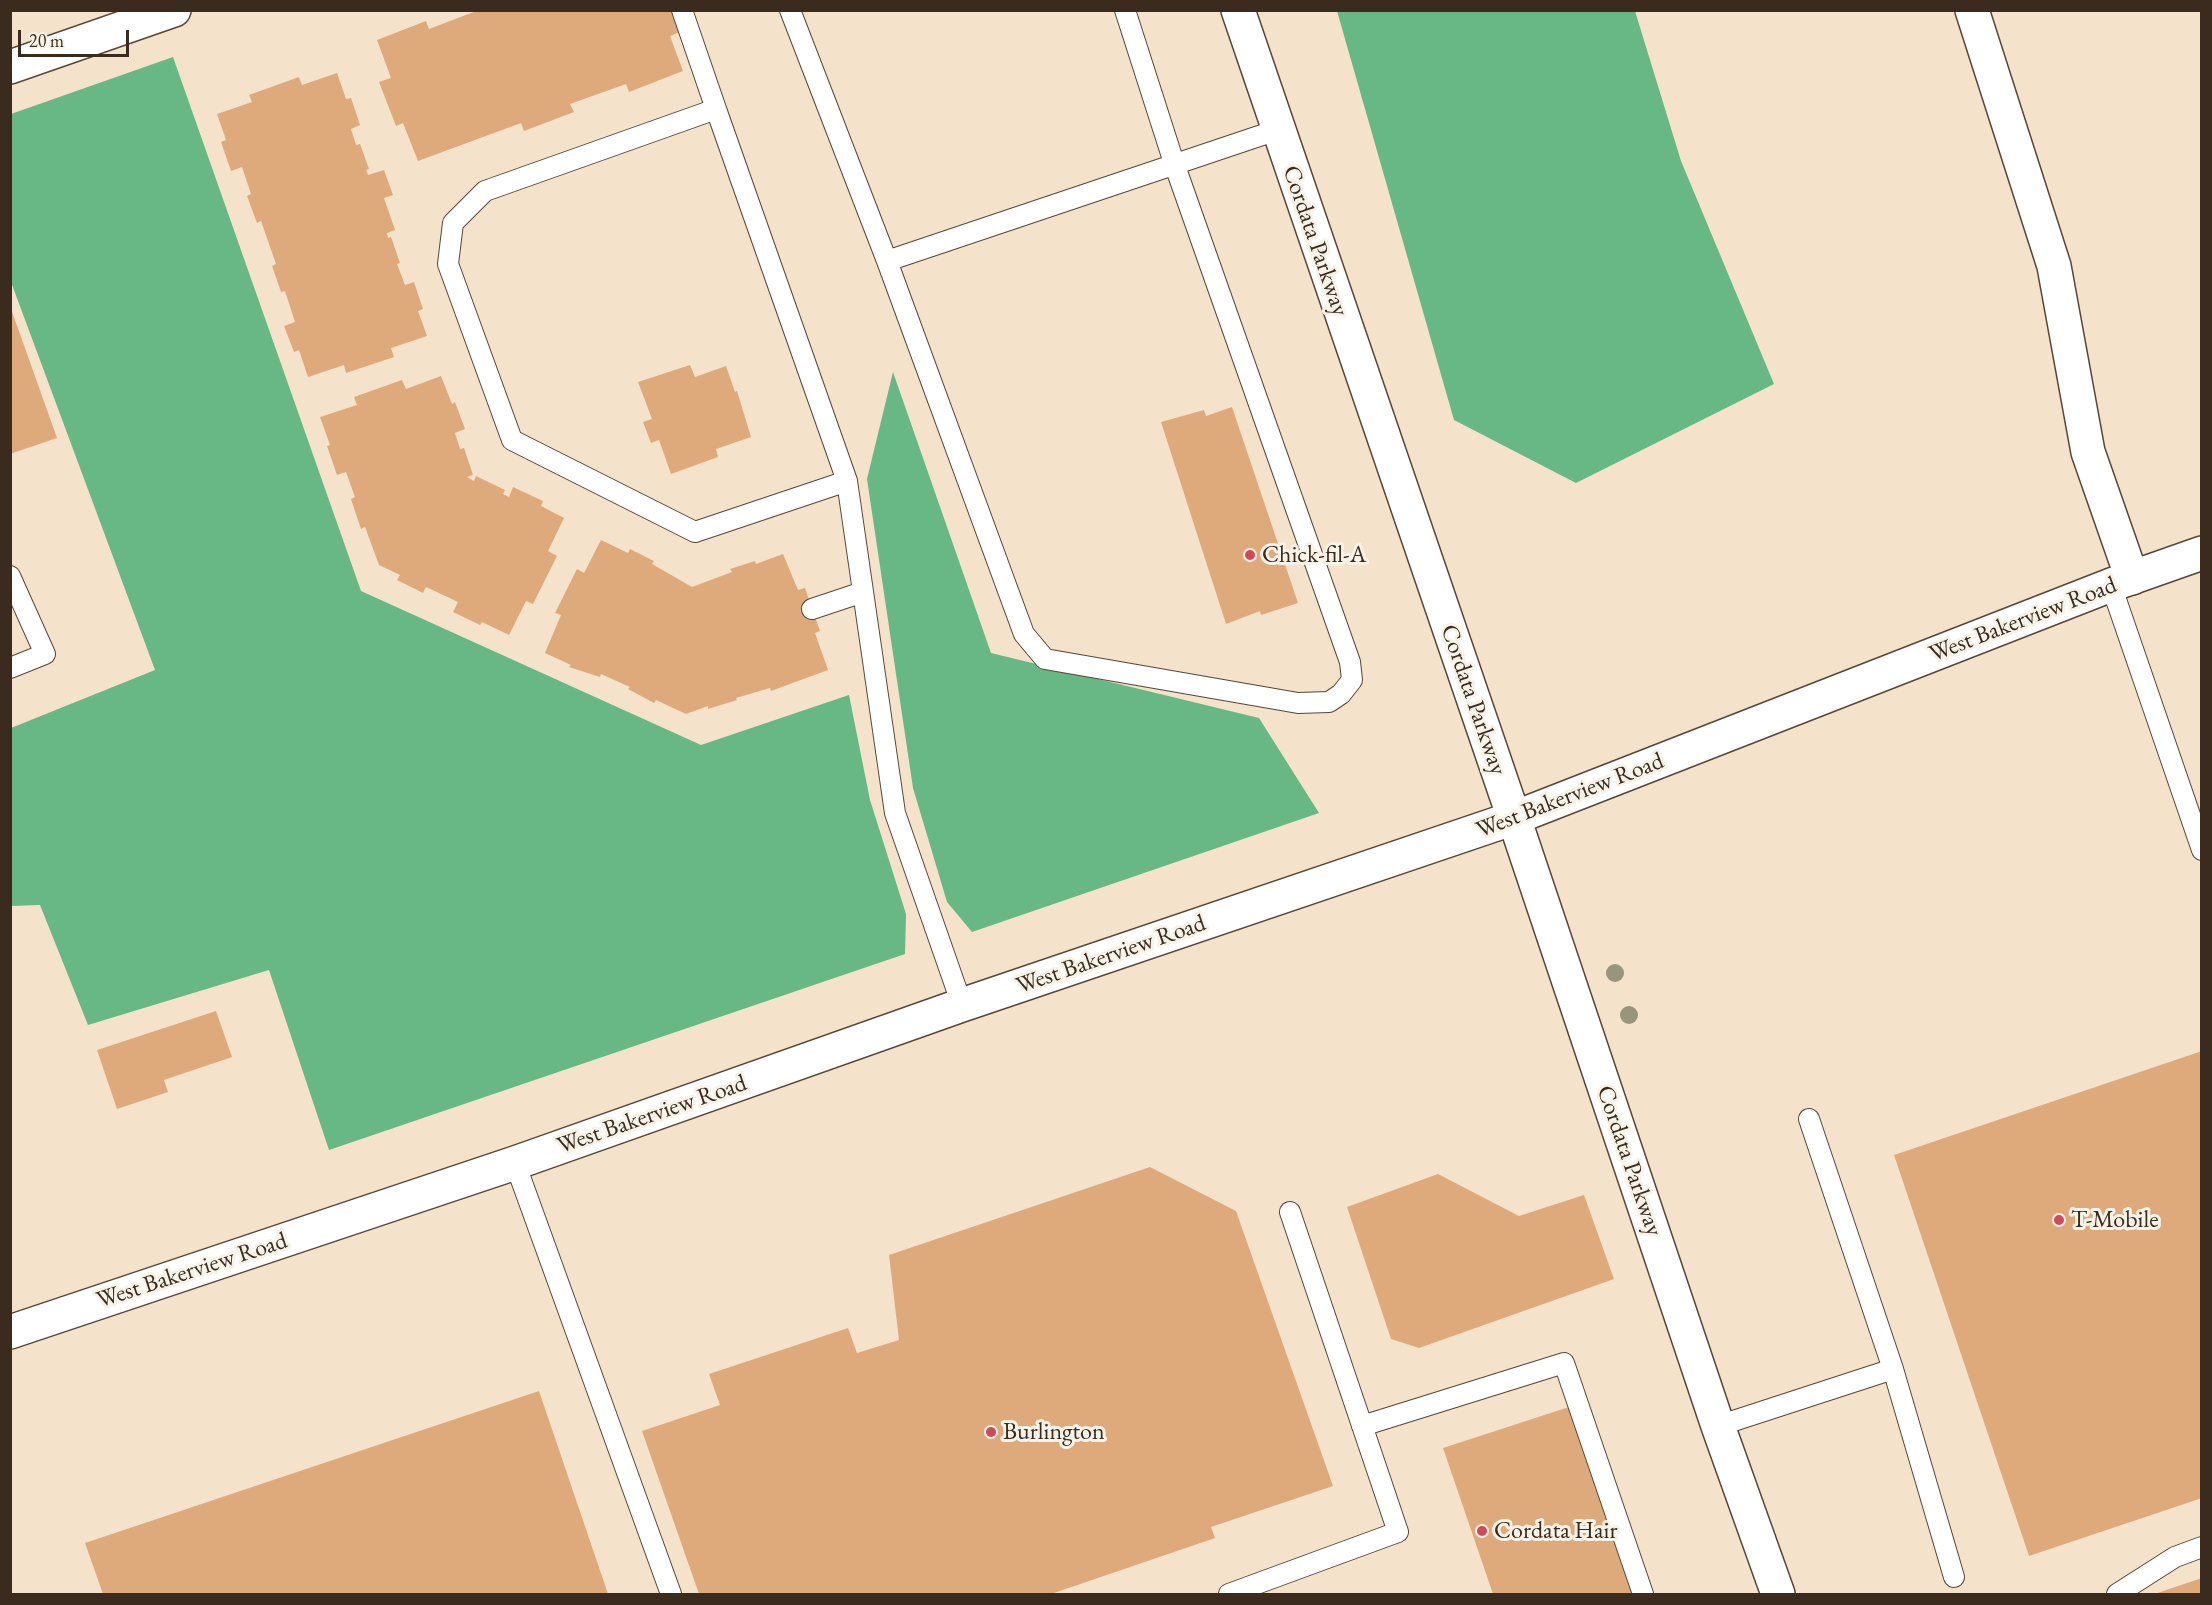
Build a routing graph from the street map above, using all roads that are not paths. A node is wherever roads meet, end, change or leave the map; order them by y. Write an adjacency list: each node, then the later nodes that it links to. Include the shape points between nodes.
1 (174, 10): 7 (street)
2 (682, 10): 8 (lane)
3 (790, 10): 11 (lane)
4 (1125, 10): 10 (lane)
5 (1238, 10): 9 (street, Cordata Parkway)
6 (1972, 10): 15 (street, via 2054,266 2088,452)
7 (10, 67)
8 (716, 109): 12 (lane); 12 (lane, via 485,191 453,223 448,264 512,441 695,532)
9 (1277, 130): 10 (lane); 19 (street, Cordata Parkway)
10 (1175, 166): 11 (lane); 11 (lane, via 1350,662 1352,680 1329,702 1298,703 1045,659 1024,634)
11 (887, 261)
12 (847, 481): 16 (lane)
13 (2202, 553): 15 (street, West Bakerview Road)
14 (10, 576): 18 (lane, via 45,654)
15 (2122, 582): 19 (street, West Bakerview Road); 20 (lane)
16 (863, 592): 17 (lane); 21 (lane, via 896,813)
17 (812, 609)
18 (10, 668)
19 (1514, 818): 21 (street, West Bakerview Road); 28 (street, Cordata Parkway)
20 (2202, 850)
21 (963, 1005): 23 (street, West Bakerview Road)
22 (1809, 1119): 26 (lane)
23 (515, 1163): 25 (street, West Bakerview Road); 31 (lane)
24 (1290, 1212): 27 (lane)
25 (10, 1332)
26 (1893, 1370): 28 (lane); 30 (lane)
27 (1362, 1426): 32 (lane, via 1398,1532); 33 (lane, via 1564,1363)
28 (1718, 1426): 34 (street, Cordata Parkway)
29 (2202, 1547): 35 (lane, via 2175,1557)
30 (1954, 1577)
31 (671, 1594)
32 (1229, 1594)
33 (1643, 1594)
34 (1778, 1594)
35 (2117, 1594)

